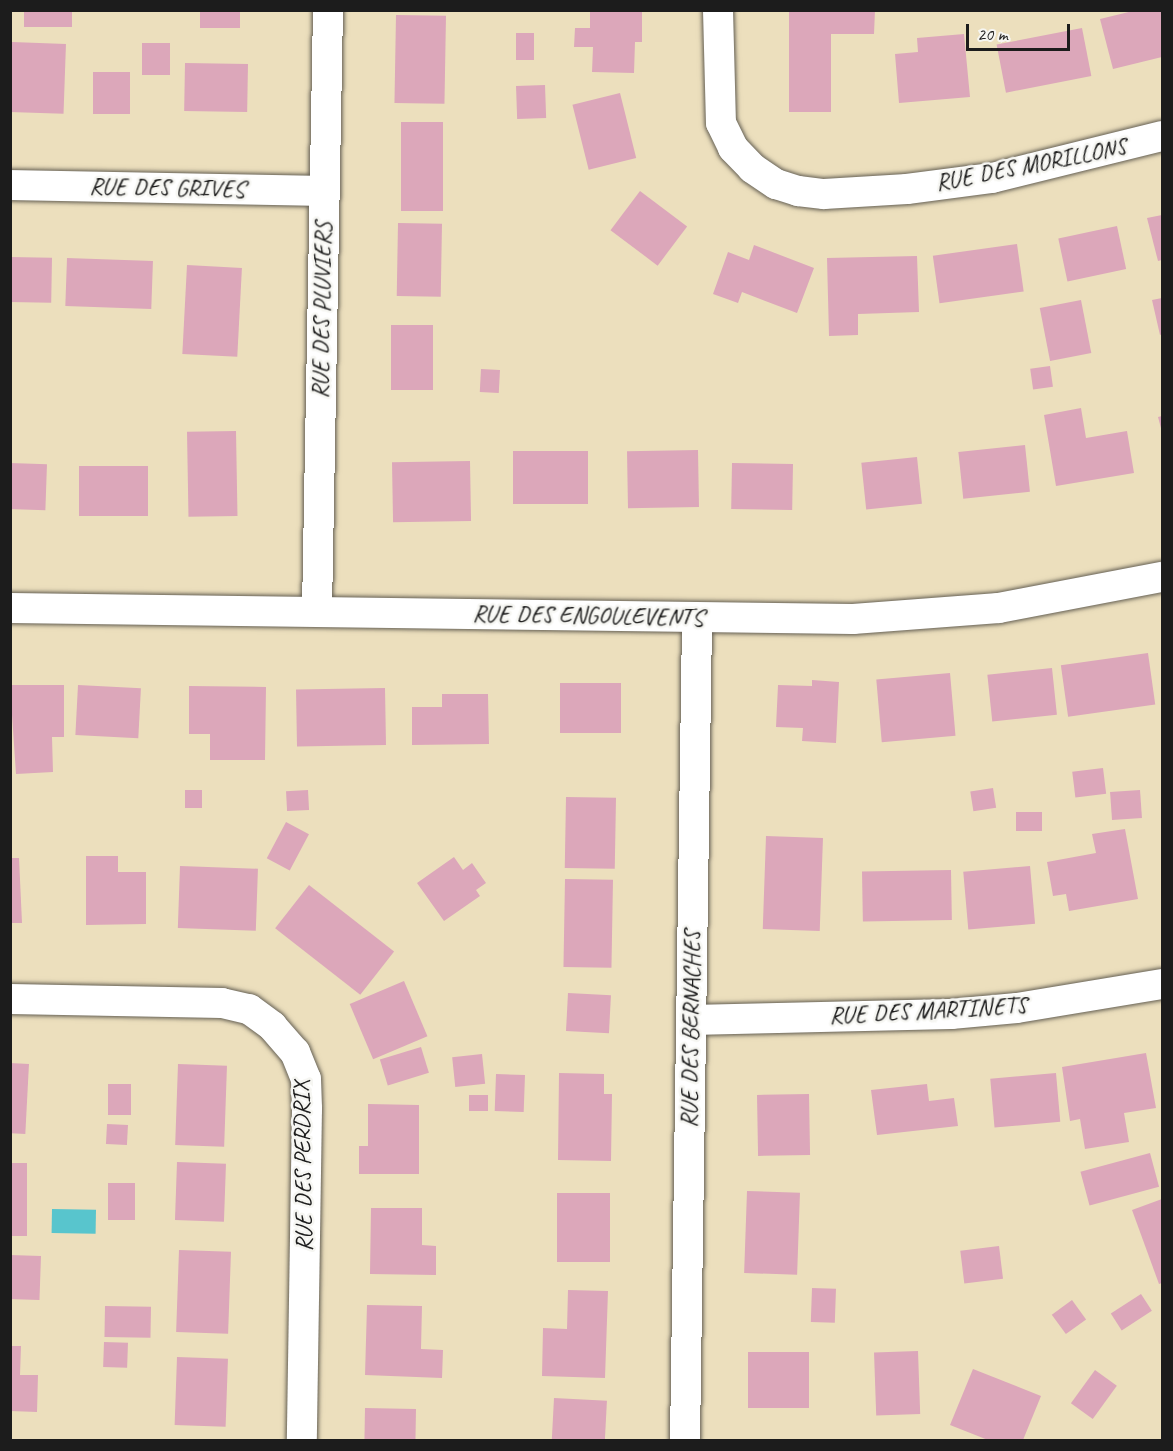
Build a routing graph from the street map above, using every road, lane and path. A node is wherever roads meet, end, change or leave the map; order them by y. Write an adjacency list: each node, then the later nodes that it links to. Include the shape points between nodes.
1 (328, 10): 5 (street, RUE DES PLUVIERS)
2 (718, 10): 3 (street, RUE DES MORILLONS, via 721,123 733,148 752,168 776,184 824,194 992,178)
3 (1162, 136)
4 (10, 185): 5 (street, RUE DES GRIVES)
5 (324, 191): 8 (street, RUE DES PLUVIERS)
6 (1162, 577): 9 (street, RUE DES ENGOULEVENTS, via 1054,600 938,614)
7 (10, 608): 8 (street, RUE DES ENGOULEVENTS)
8 (317, 610): 9 (street, RUE DES ENGOULEVENTS)
9 (697, 618): 12 (street, RUE DES BERNACHES)
10 (1162, 984): 12 (street, RUE DES MARTINETS, via 1017,1008 951,1014)
11 (10, 999): 13 (street, RUE DES PERDRIX, via 222,1003 249,1009 272,1026 295,1052 306,1080 307,1109)
12 (691, 1020): 14 (street, RUE DES BERNACHES)
13 (302, 1440)
14 (686, 1440)

